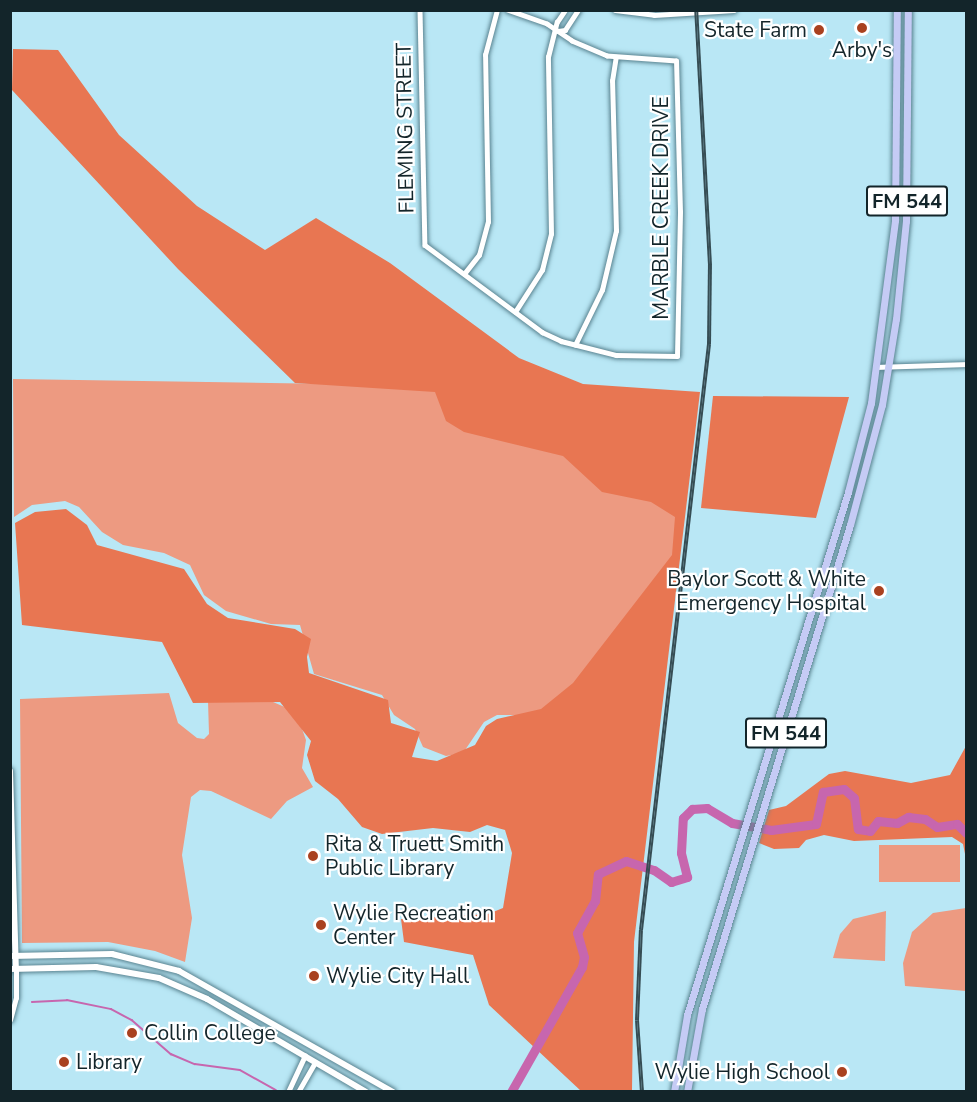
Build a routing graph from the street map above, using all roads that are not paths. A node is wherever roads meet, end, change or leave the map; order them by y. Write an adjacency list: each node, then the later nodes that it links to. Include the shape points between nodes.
1 (420, 10): 15 (street, FLEMING STREET, via 425,245)
2 (497, 10): 15 (street, via 484,55 488,222 479,255)
3 (507, 10): 11 (street)
4 (565, 10): 11 (street)
5 (578, 10): 11 (street, via 565,30)
6 (615, 10): 10 (street)
7 (734, 10): 10 (street)
8 (897, 10): 13 (main road, FM 544 / FM 544)
9 (908, 10): 14 (main road, FM 544 / FM 544)
10 (657, 13)
11 (558, 31): 12 (street, via 572,41); 16 (street, via 548,57 551,234 542,270)
12 (616, 57): 17 (street, via 612,81 616,231 602,290); 17 (street, MARBLE CREEK DRIVE, via 676,61 680,212 677,356 616,355)
13 (897, 164): 14 (main road); 19 (main road, FM 544 / FM 544, via 891,273)
14 (909, 164): 20 (main road, FM 544 / FM 544, via 902,274)
15 (464, 274): 16 (street)
16 (515, 312): 17 (street, via 542,332)
17 (575, 345)
18 (966, 364): 20 (street)
19 (877, 368): 20 (street); 21 (main road, FM 544 / FM 544, via 851,482)
20 (888, 369): 22 (main road, FM 544 / FM 544, via 860,490)
21 (810, 618): 22 (main road); 28 (main road, FM 544 / FM 544)
22 (820, 621): 30 (main road, FM 544 / FM 544)
23 (10, 771): 25 (main road)
24 (10, 847): 25 (main road)
25 (11, 852): 26 (main road)
26 (13, 956): 27 (main road); 29 (main road, via 112,954)
27 (13, 969): 31 (main road, via 104,967); 32 (street, via 16,998)
28 (700, 972): 30 (main road); 40 (main road, FM 544 / FM 544, via 682,1038)
29 (190, 976): 31 (main road); 33 (main road)
30 (712, 976): 41 (main road, FM 544 / FM 544, via 693,1049)
31 (184, 988): 34 (main road)
32 (10, 1020)
33 (320, 1048): 34 (main road); 35 (main road); 39 (main road)
34 (305, 1056): 35 (main road); 36 (street)
35 (315, 1062): 37 (street); 38 (main road)
36 (288, 1092)
37 (298, 1092)
38 (366, 1092)
39 (393, 1092)
40 (674, 1092)
41 (687, 1092)

